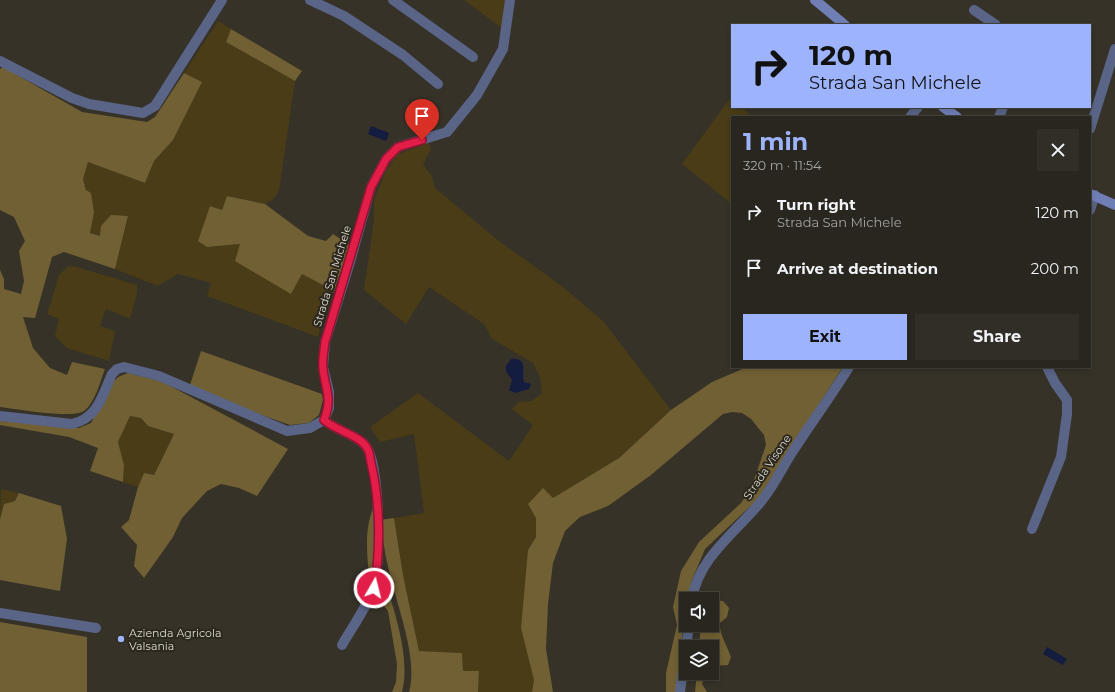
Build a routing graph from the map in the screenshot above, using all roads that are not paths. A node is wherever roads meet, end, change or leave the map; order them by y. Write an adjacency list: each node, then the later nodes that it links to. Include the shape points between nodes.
1 (222, 0): 11 (street, via 155,106 143,113 89,104 72,98)
2 (310, 0): 12 (street, via 344,16 403,56)
3 (393, 0): 10 (street)
4 (510, 0): 23 (street, Strada San Michele, via 503,49 477,95 446,132 398,147 386,159 371,187 325,342 323,367 329,408)
5 (815, 0): 7 (street)
6 (974, 10): 8 (street)
7 (843, 24)
8 (995, 24)
9 (1115, 49): 17 (street)
10 (473, 57)
11 (0, 61)
12 (438, 84)
13 (917, 108): 15 (street)
14 (944, 108): 16 (street)
15 (911, 116)
16 (956, 116)
17 (1091, 127)
18 (1092, 195): 19 (street)
19 (1115, 205)
20 (848, 368): 25 (street, Strada Visone, via 763,499 715,550)
21 (1048, 368): 24 (street, via 1067,400 1067,414 1061,458)
22 (0, 416): 23 (street, via 72,424 84,421 92,415 112,374 124,367 159,376 287,431 310,428)
23 (324, 420): 29 (street, via 361,441 367,448 375,480 378,527 374,588)
24 (1032, 529)
25 (693, 592)
26 (0, 613): 27 (street)
27 (96, 628)
28 (688, 632): 30 (street)
29 (342, 646)
30 (680, 692)

